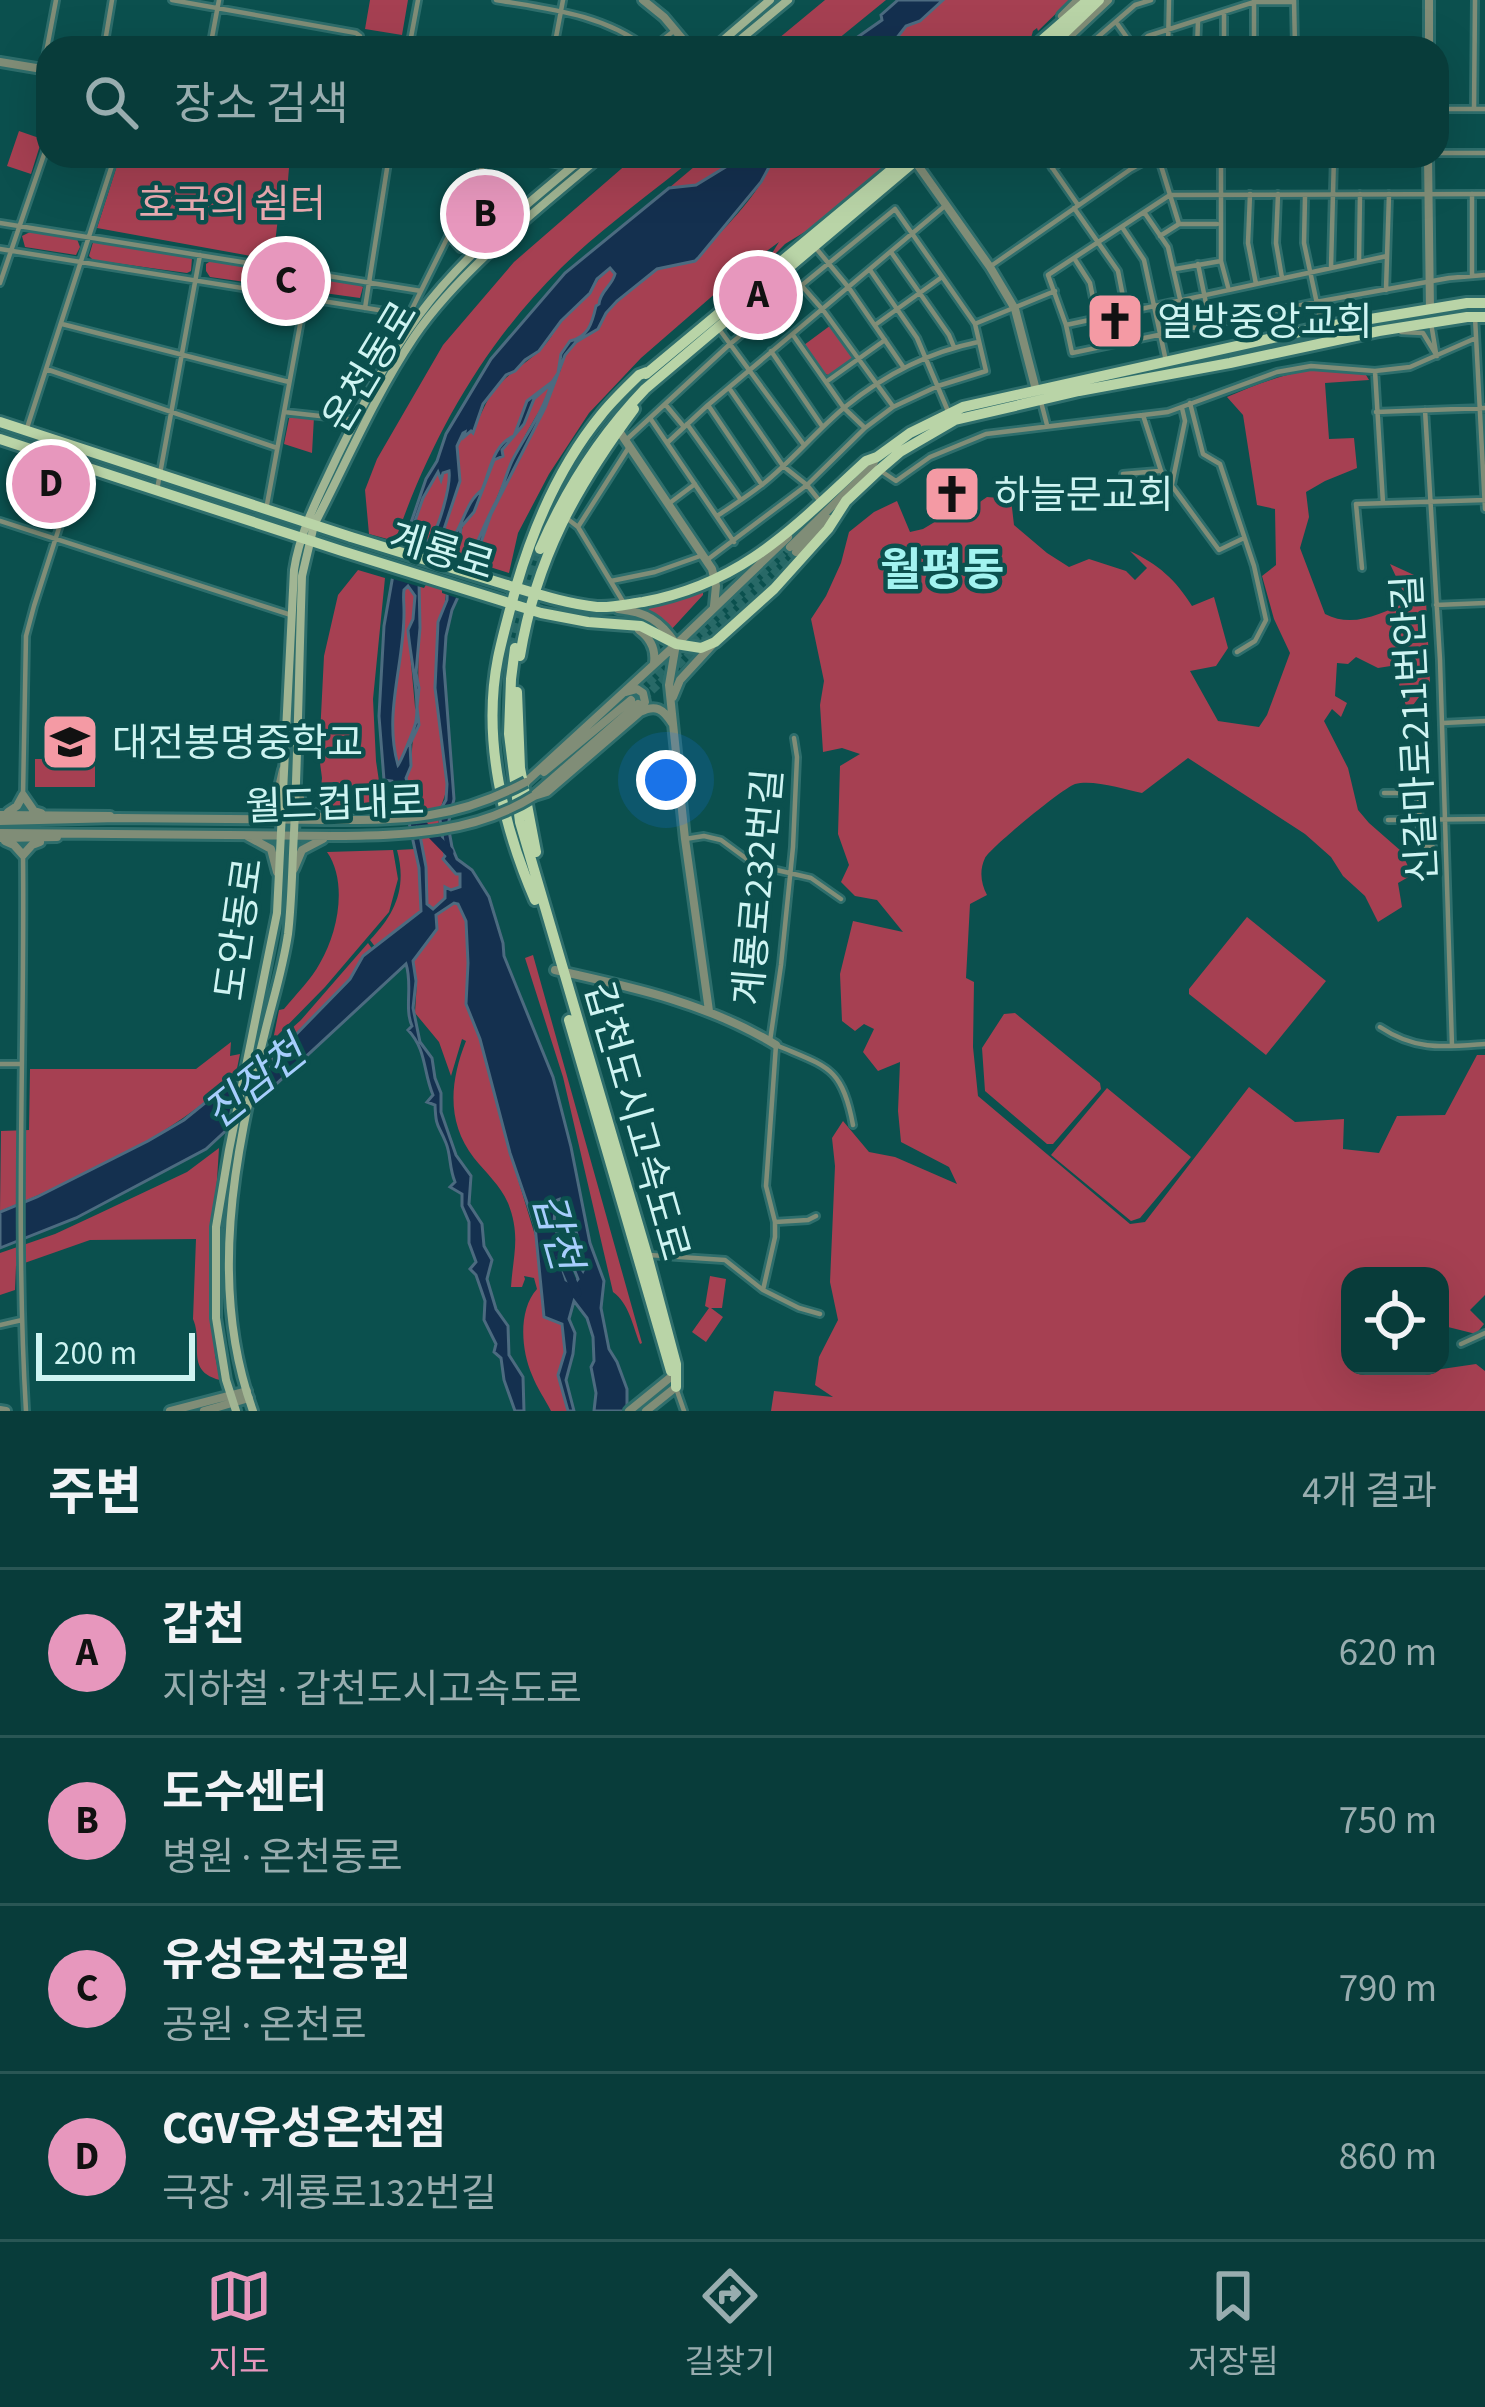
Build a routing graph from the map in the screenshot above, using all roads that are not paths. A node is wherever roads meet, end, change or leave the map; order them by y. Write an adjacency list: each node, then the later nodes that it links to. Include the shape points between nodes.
1 (56, 0): 26 (street)
2 (112, 0): 27 (street)
3 (172, 0): 19 (street)
4 (418, 0): 30 (street)
5 (496, 0): 20 (street)
6 (563, 0): 20 (street)
7 (643, 0): 24 (street)
8 (770, 0): 35 (main road)
9 (788, 0): 36 (main road)
10 (1078, 0): 37 (street)
11 (1088, 0): 38 (main road)
12 (1104, 0): 39 (main road)
13 (1150, 0): 23 (street)
14 (1169, 0): 25 (street)
15 (1429, 0): 48 (street)
16 (1475, 0): 52 (street)
17 (1254, 1): 18 (street); 21 (street); 46 (street)
18 (1294, 1): 47 (street)
19 (218, 4): 28 (street); 29 (street)
20 (561, 10): 31 (street); 32 (street)
21 (1224, 11): 22 (street); 45 (street)
22 (1198, 21): 25 (street); 44 (street)
23 (1116, 22): 40 (street); 41 (street)
24 (675, 30): 33 (street); 34 (street)
25 (1168, 30): 42 (street); 43 (street)
26 (51, 36)
27 (106, 36)
28 (213, 36)
29 (359, 36)
30 (411, 36)
31 (556, 36)
32 (630, 36)
33 (667, 36)
34 (680, 36)
35 (728, 36)
36 (744, 36)
37 (1045, 36)
38 (1048, 36)
39 (1066, 36)
40 (1103, 36)
41 (1126, 36)
42 (1148, 36)
43 (1168, 36)
44 (1198, 36)
45 (1224, 36)
46 (1254, 36)
47 (1294, 36)
48 (1429, 36)
49 (1, 64): 50 (street)
50 (36, 68)
51 (1449, 110): 52 (street)
52 (1474, 110): 53 (street)
53 (1485, 110)
54 (1449, 153): 55 (street)
55 (1485, 153)
56 (40, 168): 88 (street)
57 (111, 168): 93 (street)
58 (387, 168): 118 (street)
59 (482, 168): 90 (street)
60 (573, 168): 69 (street)
61 (900, 168): 234 (main road, via 647,372 582,456)
62 (902, 168): 96 (main road)
63 (921, 168): 82 (street)
64 (1133, 168): 83 (street)
65 (1161, 168): 80 (street)
66 (1220, 168): 81 (street)
67 (1334, 168): 74 (street)
68 (1428, 168): 77 (street)
69 (578, 169): 94 (main road, 온천동로); 142 (main road, 온천동로)
70 (1052, 169): 83 (street)
71 (1250, 194): 72 (street); 81 (street); 121 (street)
72 (1278, 194): 73 (street); 116 (street)
73 (1306, 194): 74 (street); 112 (street)
74 (1333, 194): 75 (street); 110 (street)
75 (1360, 194): 76 (street); 106 (street)
76 (1389, 194): 77 (street); 101 (street)
77 (1428, 194): 78 (street); 120 (street)
78 (1472, 194): 79 (street); 114 (street)
79 (1485, 194)
80 (1170, 195): 81 (street); 84 (street); 86 (street)
81 (1220, 195): 87 (street)
82 (946, 205): 91 (street); 108 (street)
83 (1076, 206): 95 (street); 108 (street)
84 (1144, 212): 89 (street); 92 (street)
85 (0, 223): 88 (street)
86 (1179, 224): 87 (street); 92 (street)
87 (1220, 224): 103 (street)
88 (20, 226): 93 (street); 98 (street)
89 (1122, 227): 95 (street); 134 (street, via 1144,260)
90 (452, 229): 94 (street, via 460,249); 126 (street)
91 (912, 234): 99 (street); 105 (street, via 895,208); 115 (street)
92 (1160, 236): 109 (street)
93 (89, 237): 100 (street); 104 (street)
94 (483, 242): 142 (main road, 온천동로)
95 (1100, 242): 102 (street); 140 (street, via 1118,271)
96 (814, 245): 105 (street); 150 (main road)
97 (0, 249): 98 (street)
98 (11, 250): 104 (street); 119 (street)
99 (891, 252): 111 (street); 128 (street)
100 (200, 255): 117 (street); 118 (street)
101 (1387, 256): 106 (street); 125 (street)
102 (1074, 258): 127 (street, via 1048,275); 143 (street)
103 (1221, 261): 107 (street); 124 (street)
104 (80, 262): 117 (street); 144 (street)
105 (828, 262): 122 (street); 123 (street)
106 (1359, 262): 110 (street)
107 (1198, 264): 109 (street); 129 (street)
108 (990, 267): 137 (street)
109 (1175, 268): 131 (street)
110 (1331, 268): 112 (street)
111 (870, 270): 123 (street); 136 (street)
112 (1310, 273): 116 (street); 132 (street)
113 (1485, 274): 114 (street)
114 (1472, 276): 120 (street)
115 (942, 277): 128 (street); 146 (street)
116 (1282, 278): 121 (street)
117 (197, 280): 130 (street); 161 (street)
118 (370, 282): 126 (street); 135 (street)
119 (0, 283)
120 (1428, 283): 125 (street); 138 (street)
121 (1256, 284): 124 (street)
122 (801, 285): 139 (street); 158 (street)
123 (850, 288): 139 (street); 148 (street)
124 (1228, 290): 129 (street)
125 (1387, 290): 132 (street)
126 (421, 291): 142 (street)
127 (1055, 291): 137 (street); 149 (street)
128 (919, 292): 136 (street); 159 (street)
129 (1204, 295): 131 (street); 147 (street)
130 (305, 298): 135 (street); 171 (street)
131 (1180, 300): 134 (street)
132 (1316, 302): 147 (street); 151 (street)
133 (1485, 303): 138 (main road)
134 (1154, 306): 140 (street); 154 (street)
135 (365, 308): 142 (street)
136 (897, 308): 148 (street); 164 (street)
137 (1015, 309): 146 (street); 176 (street)
138 (1430, 309): 145 (street); 151 (main road)
139 (823, 310): 153 (street); 163 (street)
140 (1126, 312): 143 (street)
141 (1480, 317): 145 (main road); 155 (street)
142 (417, 318): 191 (main road, 온천동로); 227 (main road, 온천동로)
143 (1097, 318): 149 (street)
144 (61, 323): 161 (street); 167 (street)
145 (1431, 323): 152 (main road); 162 (street)
146 (975, 324): 157 (street)
147 (1211, 324): 154 (street)
148 (875, 325): 156 (street)
149 (1066, 325): 154 (street, via 1072,353)
150 (717, 326): 158 (street); 170 (main road)
151 (1322, 327): 165 (main road)
152 (1379, 331): 162 (street, via 1423,333); 176 (main road)
153 (793, 335): 160 (street); 172 (street)
154 (1160, 335): 165 (street)
155 (1476, 338): 162 (street); 183 (street)
156 (885, 340): 163 (street); 166 (street)
157 (980, 341): 159 (street); 174 (street, via 986,371)
158 (730, 344): 168 (street); 178 (street)
159 (954, 347): 164 (street)
160 (771, 351): 168 (street); 195 (street)
161 (182, 355): 171 (street); 185 (street)
162 (1437, 356): 169 (street)
163 (859, 358): 172 (street); 173 (street)
164 (926, 358): 166 (street); 174 (street)
165 (1166, 361): 176 (main road)
166 (904, 368): 173 (street)
167 (46, 369): 185 (street); 197 (street)
168 (750, 369): 175 (street); 201 (street)
169 (1375, 370): 177 (street, via 1277,372); 188 (street)
170 (661, 375): 199 (main road); 234 (main road, via 586,461)
171 (289, 382): 186 (street)
172 (826, 382): 181 (street)
173 (877, 384): 180 (street); 181 (street)
174 (938, 386): 180 (street); 187 (street)
175 (729, 388): 179 (street); 206 (street)
176 (1038, 396): 187 (main road); 194 (street); 204 (main road, via 955,420)
177 (1190, 403): 182 (street); 231 (street, via 1202,451 1220,464)
178 (665, 404): 190 (street); 193 (street)
179 (708, 405): 193 (street); 212 (street)
180 (893, 407): 196 (street)
181 (844, 408): 195 (street); 196 (street)
182 (1182, 408): 189 (street); 211 (street)
183 (1482, 408): 184 (street); 216 (street)
184 (1425, 410): 188 (street); 218 (street, 신갈마로211번안길)
185 (171, 412): 202 (street); 209 (street)
186 (284, 412): 191 (street); 202 (street)
187 (948, 412): 204 (main road)
188 (1376, 412): 220 (street)
189 (1143, 415): 194 (street); 207 (street)
190 (650, 418): 199 (street); 200 (street)
191 (356, 420): 227 (main road, 온천동로)
192 (0, 422): 197 (main road, 계룡로)
193 (685, 425): 200 (street); 215 (street)
194 (1047, 425): 204 (street, via 973,438 896,482)
195 (823, 427): 201 (street)
196 (865, 428): 213 (street)
197 (26, 431): 203 (main road, 계룡로)
198 (0, 439): 205 (main road, 계룡로)
199 (624, 440): 221 (street); 224 (main road, via 594,463); 228 (street)
200 (667, 443): 210 (street)
201 (805, 445): 206 (street)
202 (277, 448): 223 (street)
203 (84, 450): 205 (street); 209 (main road, 계룡로)
204 (878, 463): 217 (main road); 217 (street, via 793,549); 219 (main road, 계룡로, via 866,461)
205 (79, 465): 214 (main road, 계룡로); 230 (street)
206 (783, 466): 212 (street); 213 (street)
207 (1161, 471): 208 (street); 211 (street)
208 (1123, 474)
209 (161, 476): 214 (street); 223 (main road, 계룡로)
210 (694, 484): 221 (street); 225 (street)
211 (1172, 484): 231 (street, via 1219,550)
212 (763, 485): 215 (street)
213 (807, 485): 219 (street); 233 (street)
214 (157, 490): 232 (main road, 계룡로)
215 (741, 500): 225 (street)
216 (1485, 500): 218 (street); 222 (street)
217 (846, 501): 251 (main road, via 774,589)
218 (1431, 501): 220 (street); 244 (street, 신갈마로211번안길)
219 (821, 502): 229 (main road, 계룡로)
220 (1383, 503): 236 (street, via 1356,504)
221 (668, 504): 235 (street)
222 (1485, 509)
223 (266, 510): 227 (main road, 계룡로)
224 (564, 515): 228 (street); 234 (main road)
225 (717, 516): 233 (street)
226 (0, 521): 230 (street)
227 (310, 524): 232 (main road, 도안동로); 239 (main road, 계룡로, bridge)
228 (578, 527): 238 (street)
229 (796, 527): 237 (main road, 계룡로); 246 (street)
230 (55, 538): 248 (street); 266 (street, via 26,636)
231 (1244, 538): 254 (street, via 1266,620)
232 (305, 539): 241 (main road, 계룡로); 248 (main road, 도안동로); 264 (main road, 도안동로)
233 (734, 542): 235 (street)
234 (537, 550): 239 (main road); 240 (main road); 247 (main road, via 524,591)
235 (705, 558): 237 (street); 238 (street)
236 (1362, 568)
237 (715, 579): 243 (main road, 계룡로); 246 (street)
238 (611, 581): 243 (street)
239 (512, 586): 240 (main road, 계룡로); 241 (main road)
240 (534, 593): 245 (main road, 계룡로); 247 (main road)
241 (507, 602): 247 (main road, 계룡로); 253 (main road)
242 (1485, 603): 244 (street)
243 (625, 605): 245 (main road, 계룡로)
244 (1436, 605): 260 (street, 신갈마로211번안길)
245 (602, 608): 252 (street, via 654,617)
246 (714, 608): 249 (street)
247 (530, 610): 250 (main road, 계룡로); 253 (main road)
248 (292, 615): 263 (main road, 도안동로)
249 (703, 617): 251 (street, via 698,635); 252 (street)
250 (626, 625): 252 (main road, 계룡로); 255 (street, via 647,635 655,655)
251 (713, 643): 252 (main road, 계룡로); 258 (street)
252 (676, 644): 255 (street); 256 (street)
253 (511, 649): 294 (main road, 갑천도시고속도로, via 510,758); 294 (main road, 갑천도시고속도로, via 506,774)
254 (1237, 652)
255 (650, 668): 256 (street); 257 (street)
256 (668, 685): 258 (street)
257 (633, 702): 261 (street, via 662,710); 274 (street, 월드컵대로, bridge, via 537,777 494,799 398,820); 282 (street, 월드컵대로, bridge, via 548,792 500,814 425,833)
258 (670, 704): 261 (street)
259 (1485, 721): 260 (street)
260 (1442, 723): 277 (street, 신갈마로211번안길)
261 (673, 724): 285 (street)
262 (794, 738): 290 (street, 계룡로232번길)
263 (286, 763): 270 (street, via 275,805); 271 (main road, 도안동로)
264 (297, 784): 272 (main road, 도안동로); 274 (street, via 303,808)
265 (1384, 793): 276 (street, via 1419,793)
266 (23, 795): 267 (street); 268 (street)
267 (45, 814): 268 (street); 269 (street)
268 (0, 817): 269 (street, 월드컵대로)
269 (117, 818): 270 (street, 월드컵대로)
270 (247, 818): 271 (street, 월드컵대로)
271 (282, 818): 272 (street, 월드컵대로); 280 (main road, 도안동로)
272 (294, 818): 274 (street, 월드컵대로); 281 (main road, 도안동로)
273 (1485, 818): 277 (street)
274 (326, 820)
275 (1388, 820): 276 (street)
276 (1420, 820): 277 (street); 287 (street)
277 (1445, 820): 299 (street, 신갈마로211번안길)
278 (64, 836): 279 (street, 월드컵대로); 283 (street); 284 (street)
279 (246, 836): 280 (street, 월드컵대로); 292 (street, via 271,849)
280 (280, 836): 281 (street, 월드컵대로); 292 (main road, 도안동로)
281 (293, 836): 282 (street, 월드컵대로); 291 (main road, 도안동로)
282 (331, 836): 291 (street, via 302,850)
283 (0, 837): 284 (street); 289 (street)
284 (48, 839): 289 (street)
285 (685, 839): 290 (street, via 721,841 755,865); 295 (street)
286 (1406, 847): 287 (street)
287 (1420, 847): 288 (street, via 1433,847)
288 (1433, 854)
289 (23, 855): 301 (street)
290 (789, 873): 293 (street); 297 (street, 계룡로232번길)
291 (292, 876): 313 (main road, 도안동로, via 287,941 231,1202 228,1277)
292 (278, 879): 315 (main road, 도안동로, via 272,947 217,1211 219,1341)
293 (842, 899)
294 (559, 970): 295 (street); 305 (main road, 갑천도시고속도로)
295 (709, 1011): 297 (street)
296 (1380, 1027): 299 (street, via 1419,1046)
297 (773, 1043): 302 (street, via 831,1072 847,1092); 304 (street, 계룡로232번길, via 766,1186)
298 (1485, 1044): 299 (street)
299 (1452, 1046)
300 (0, 1064): 301 (street)
301 (22, 1064): 308 (street)
302 (853, 1125)
303 (816, 1216): 304 (street)
304 (775, 1222): 306 (street, 계룡로232번길)
305 (643, 1256): 306 (street, via 725,1260); 312 (main road, 갑천도시고속도로)
306 (763, 1290): 307 (street)
307 (820, 1314)
308 (22, 1320): 309 (street); 316 (street)
309 (0, 1325)
310 (1485, 1333): 311 (street)
311 (1462, 1344)
312 (674, 1382): 314 (street); 322 (street)
313 (248, 1395): 315 (street); 319 (main road, 도안동로)
314 (658, 1395): 320 (street); 321 (street)
315 (234, 1404): 317 (street); 318 (street)
316 (26, 1411)
317 (170, 1411)
318 (204, 1411)
319 (254, 1411)
320 (629, 1411)
321 (646, 1411)
322 (684, 1411)

